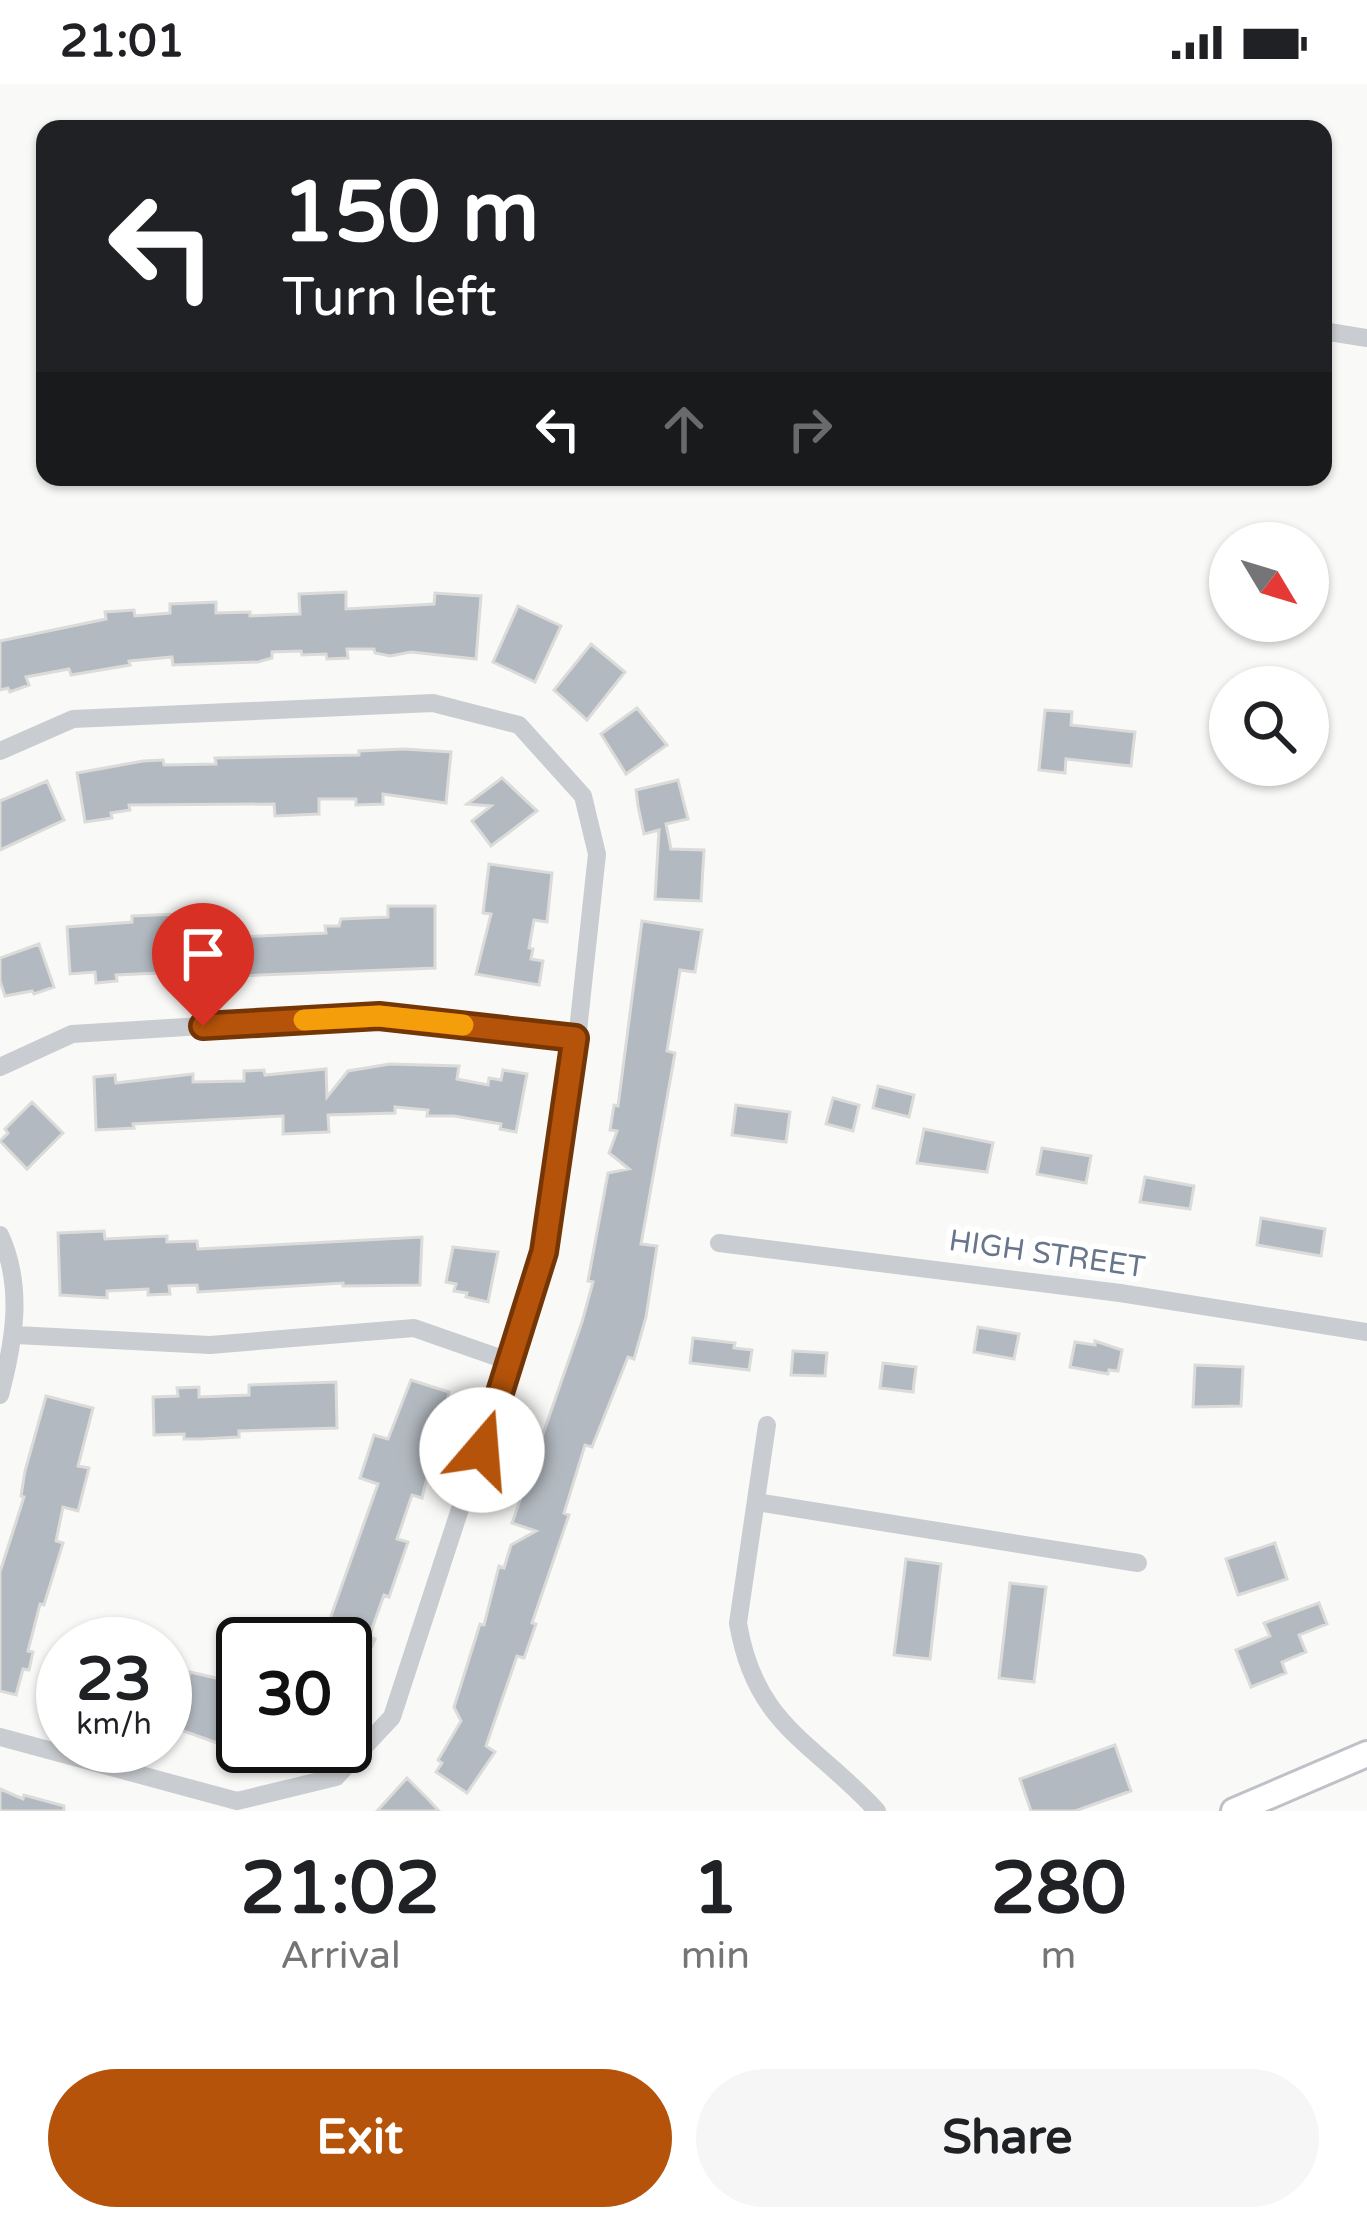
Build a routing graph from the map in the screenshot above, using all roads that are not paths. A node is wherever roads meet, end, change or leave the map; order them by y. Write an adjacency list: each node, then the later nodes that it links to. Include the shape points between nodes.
1 (1332, 332): 2 (street)
2 (1367, 338)
3 (0, 751): 4 (street, via 73,719 434,703 519,725 583,796 597,854)
4 (575, 1038): 5 (street, via 355,1017 72,1034); 10 (street, via 544,1252)
5 (0, 1067)
6 (0, 1235): 9 (street, via 11,1259)
7 (719, 1243): 8 (street, HIGH STREET)
8 (1367, 1332)
9 (16, 1335): 10 (street, via 210,1345 414,1328); 11 (street)
10 (512, 1362): 15 (street, via 392,1717 336,1777 237,1801)
11 (0, 1395)
12 (767, 1426): 13 (street)
13 (756, 1502): 14 (street); 17 (street, via 738,1623 752,1675 788,1731)
14 (1138, 1563)
15 (0, 1737)
16 (1367, 1754): 18 (street)
17 (877, 1811)
18 (1234, 1811)

